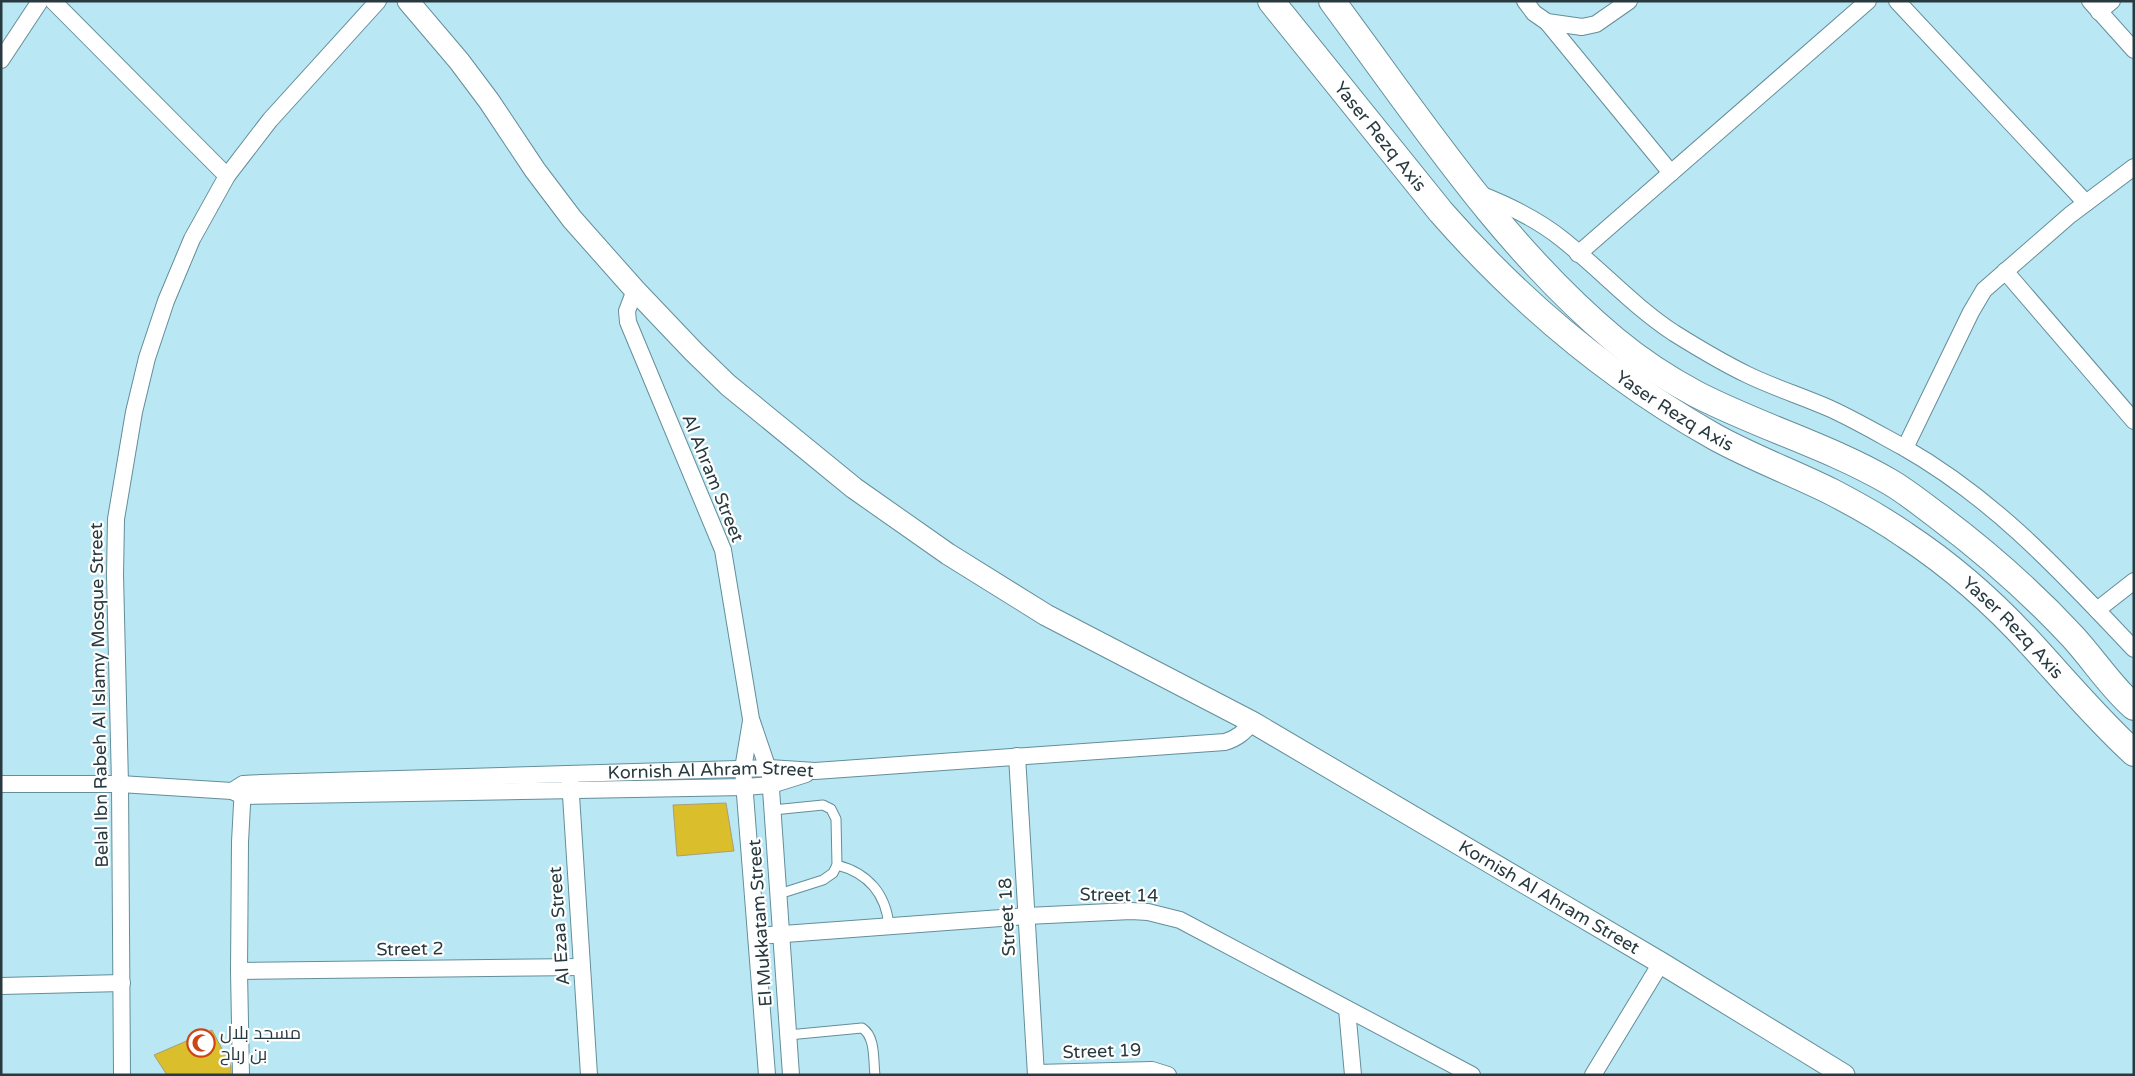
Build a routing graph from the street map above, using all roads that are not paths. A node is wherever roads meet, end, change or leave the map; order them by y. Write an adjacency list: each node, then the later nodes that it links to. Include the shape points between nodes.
1 (40, 1): 15 (street)
2 (53, 1): 18 (street)
3 (378, 1): 18 (street, Belal Ibn Rabeh Al Islamy Mosque Street, via 270,120)
4 (408, 1): 23 (street, Kornish Al Ahram Street, via 464,67 572,219)
5 (1271, 1): 32 (main road, Yaser Rezq Axis, via 1440,212 1533,307 1603,364 1678,415 1862,508 1940,560 2004,616 2090,711)
6 (1332, 1): 19 (main road, Yaser Rezq Axis)
7 (1525, 1): 13 (street)
8 (1629, 1): 13 (street, via 1596,24 1582,27)
9 (1868, 1): 17 (street)
10 (1897, 1): 20 (street)
11 (2112, 1): 12 (street)
12 (2094, 7): 14 (street)
13 (1547, 22): 17 (street)
14 (2134, 50)
15 (1, 60)
16 (2134, 167): 20 (street)
17 (1670, 173): 21 (street)
18 (227, 176): 39 (street, Belal Ibn Rabeh Al Islamy Mosque Street, via 192,239 166,301 134,412 116,520)
19 (1474, 192): 21 (street, via 1521,212); 29 (main road, Yaser Rezq Axis, via 1514,240 1615,340 1695,394 1855,463 1892,483 1988,556 2047,610)
20 (2086, 203): 22 (street)
21 (1578, 254): 25 (street, via 1638,307 1708,354 1830,409)
22 (2005, 271): 24 (street); 25 (street, via 1984,290 1971,312)
23 (635, 290): 30 (street, Al Ahram Street, via 627,311 631,332 723,550); 31 (street, Kornish Al Ahram Street, via 728,385 809,453 901,521 1046,615)
24 (2134, 421)
25 (1905, 448): 27 (street, via 2009,523)
26 (2134, 581): 27 (street)
27 (2097, 610): 28 (street)
28 (2134, 649)
29 (2134, 707)
30 (751, 719): 34 (street, Al Ahram Street); 35 (street, Al Ahram Street)
31 (1252, 722): 33 (street, via 1236,738 1225,742); 50 (street, Kornish Al Ahram Street)
32 (2134, 753)
33 (1017, 756): 36 (street); 46 (street, Street 18)
34 (769, 768): 35 (street, Kornish Al Ahram Street); 36 (street, Kornish Al Ahram Street); 40 (street, El Mukkatam Street)
35 (743, 770): 37 (street, Kornish Al Ahram Street); 41 (street, El Mukkatam Street)
36 (815, 771): 40 (street, Kornish Al Ahram Street)
37 (570, 782): 41 (street, Kornish Al Ahram Street); 42 (street, Kornish Al Ahram Street); 51 (street, Al Ezaa Street)
38 (1, 784): 39 (street)
39 (120, 784): 42 (street); 53 (street, Belal Ibn Rabeh Al Islamy Mosque Street)
40 (771, 785): 41 (street, Kornish Al Ahram Street); 43 (street, El Mukkatam Street)
41 (745, 787): 49 (street, El Mukkatam Street)
42 (239, 790): 52 (street)
43 (773, 810): 44 (lane, via 823,806 831,810 836,819); 45 (street, El Mukkatam Street)
44 (837, 865): 45 (lane, via 823,880); 47 (lane, via 857,872 874,886 885,905)
45 (779, 894): 48 (street, El Mukkatam Street)
46 (1027, 916): 47 (street, Street 14); 55 (street, Street 14, via 1131,911 1164,915 1180,920); 57 (street, Street 18)
47 (890, 926): 48 (street, Street 14)
48 (781, 934): 49 (street, Street 14); 56 (street, El Mukkatam Street)
49 (757, 936): 61 (street, El Mukkatam Street)
50 (1661, 963): 67 (street); 68 (street, Kornish Al Ahram Street)
51 (582, 967): 52 (street, Street 2); 60 (street, Al Ezaa Street)
52 (239, 971): 59 (street)
53 (122, 983): 54 (street); 58 (street, Belal Ibn Rabeh Al Islamy Mosque Street)
54 (1, 986)
55 (1347, 1009): 65 (street); 66 (street, Street 14)
56 (788, 1035): 62 (street, El Mukkatam Street); 63 (lane, via 862,1028 871,1038)
57 (1036, 1074): 64 (street, Street 19, via 1152,1070)
58 (122, 1075)
59 (240, 1075)
60 (589, 1075)
61 (767, 1075)
62 (791, 1075)
63 (874, 1075)
64 (1168, 1075)
65 (1353, 1075)
66 (1472, 1075)
67 (1592, 1075)
68 (1844, 1075)

